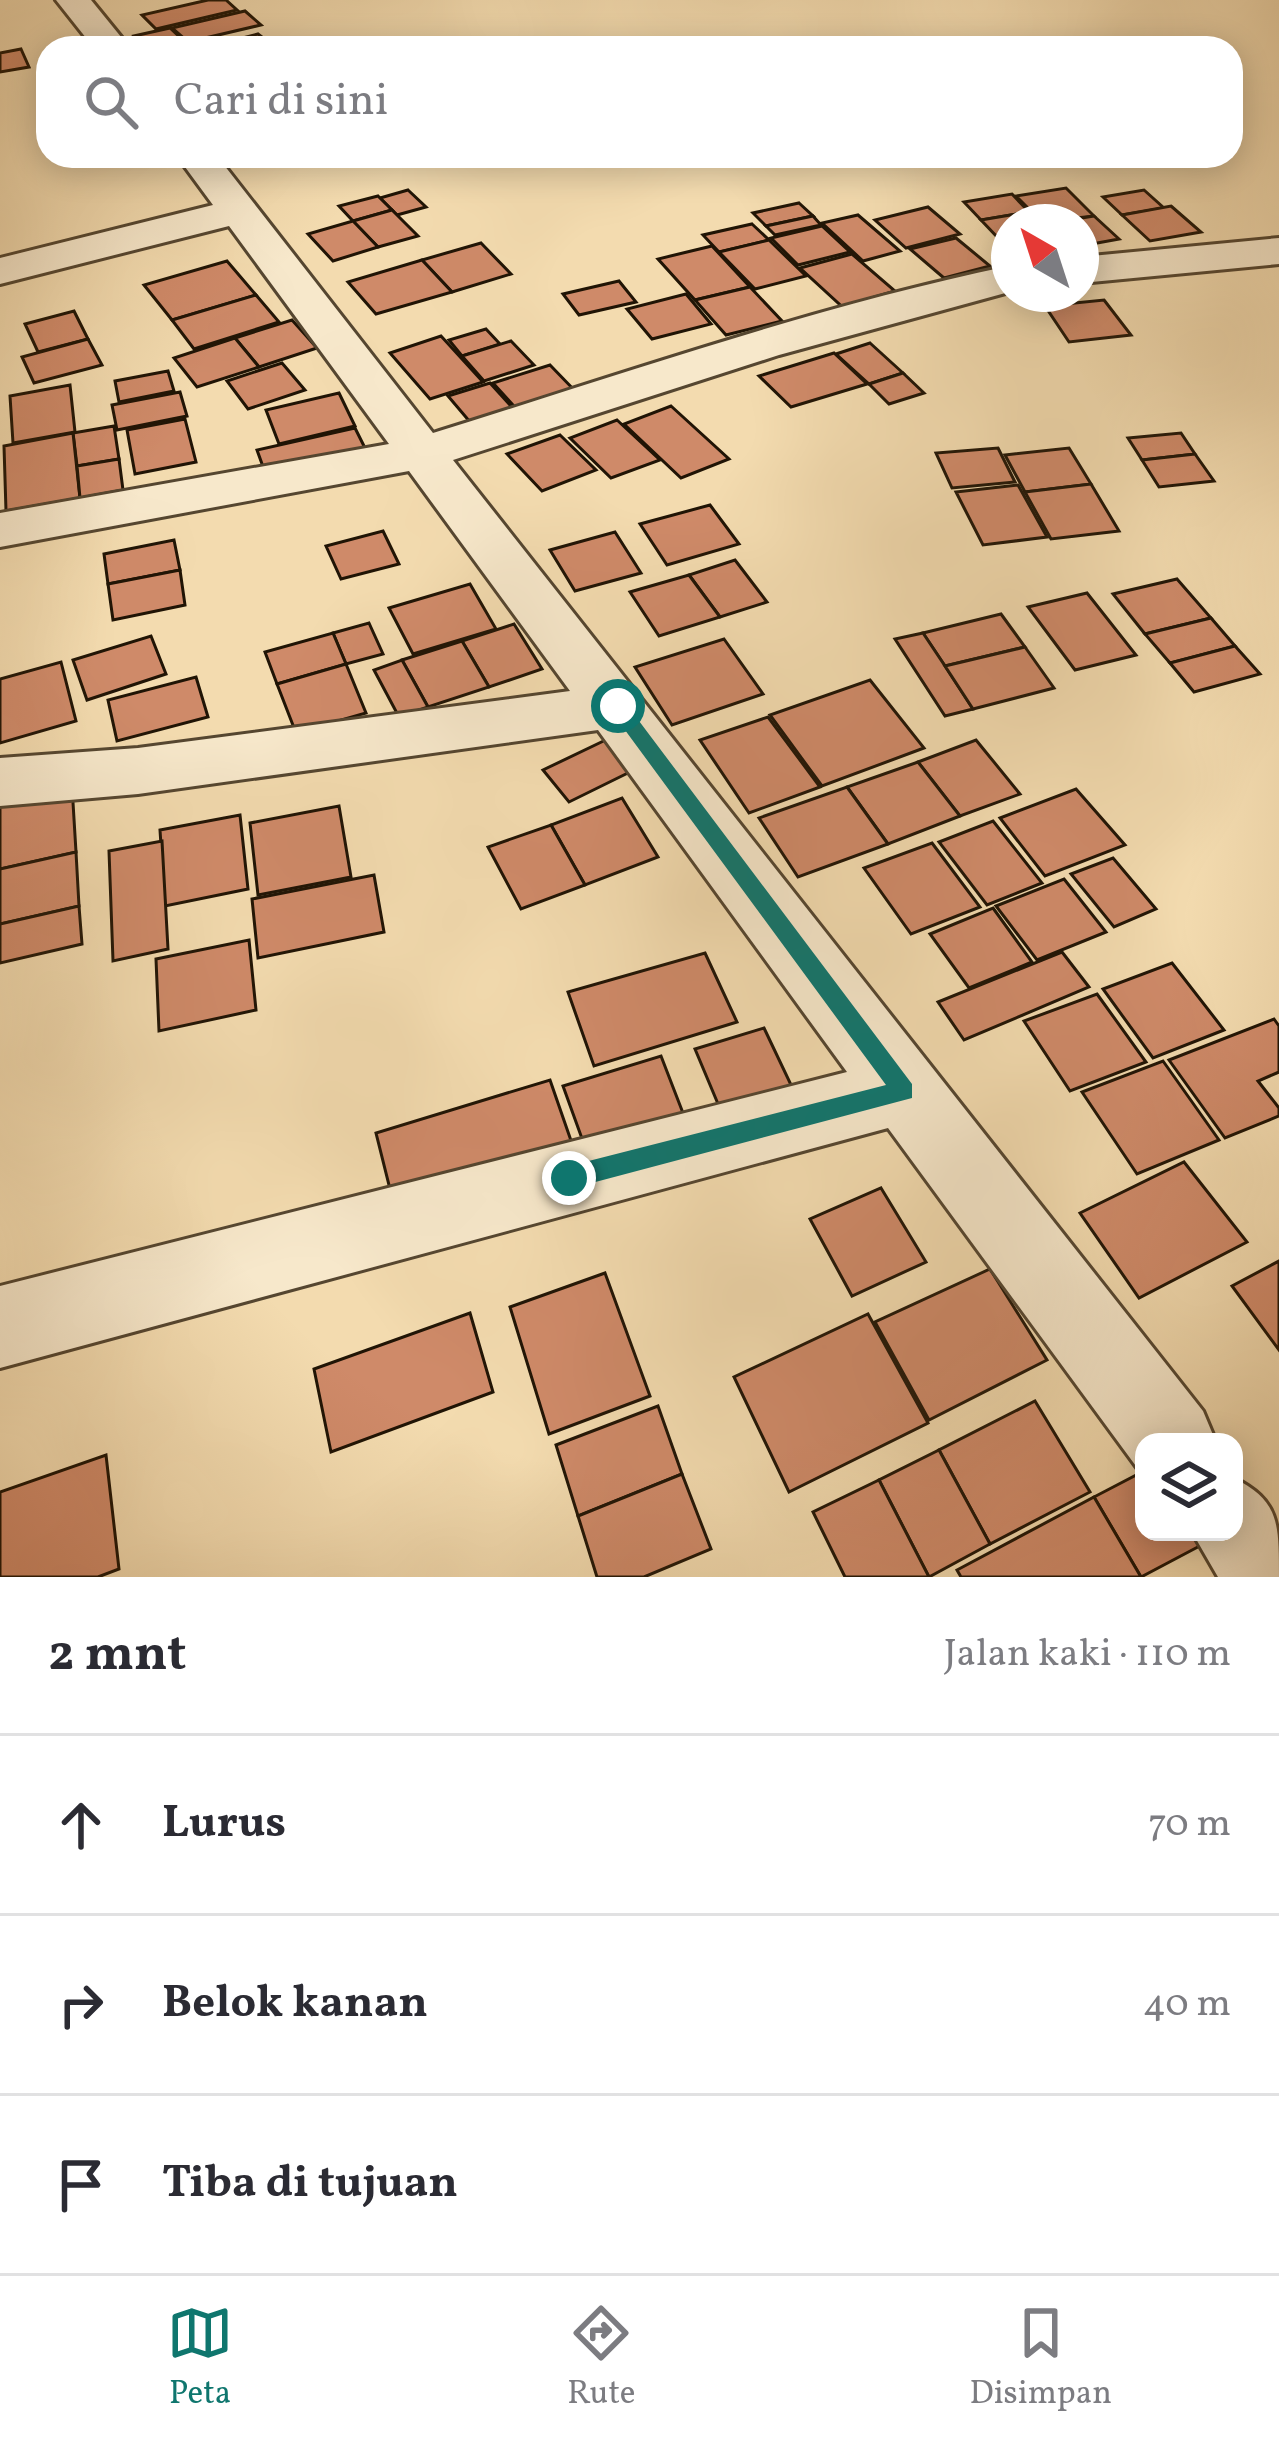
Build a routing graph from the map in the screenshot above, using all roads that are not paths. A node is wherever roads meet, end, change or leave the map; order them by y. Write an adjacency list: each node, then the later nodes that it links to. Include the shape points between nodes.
1 (74, 0): 2 (street)
2 (102, 36)
3 (206, 168): 4 (street)
4 (239, 211): 7 (street); 9 (street)
5 (1279, 251): 6 (street)
6 (1099, 268)
7 (0, 271)
8 (991, 283): 9 (street)
9 (419, 454): 10 (street); 11 (street)
10 (0, 530)
11 (618, 706): 12 (street, via 139,771); 13 (street)
12 (0, 782)
13 (904, 1091): 14 (street); 15 (street)
14 (0, 1327)
15 (1165, 1433)
16 (1243, 1535): 17 (street)
17 (1275, 1577)

